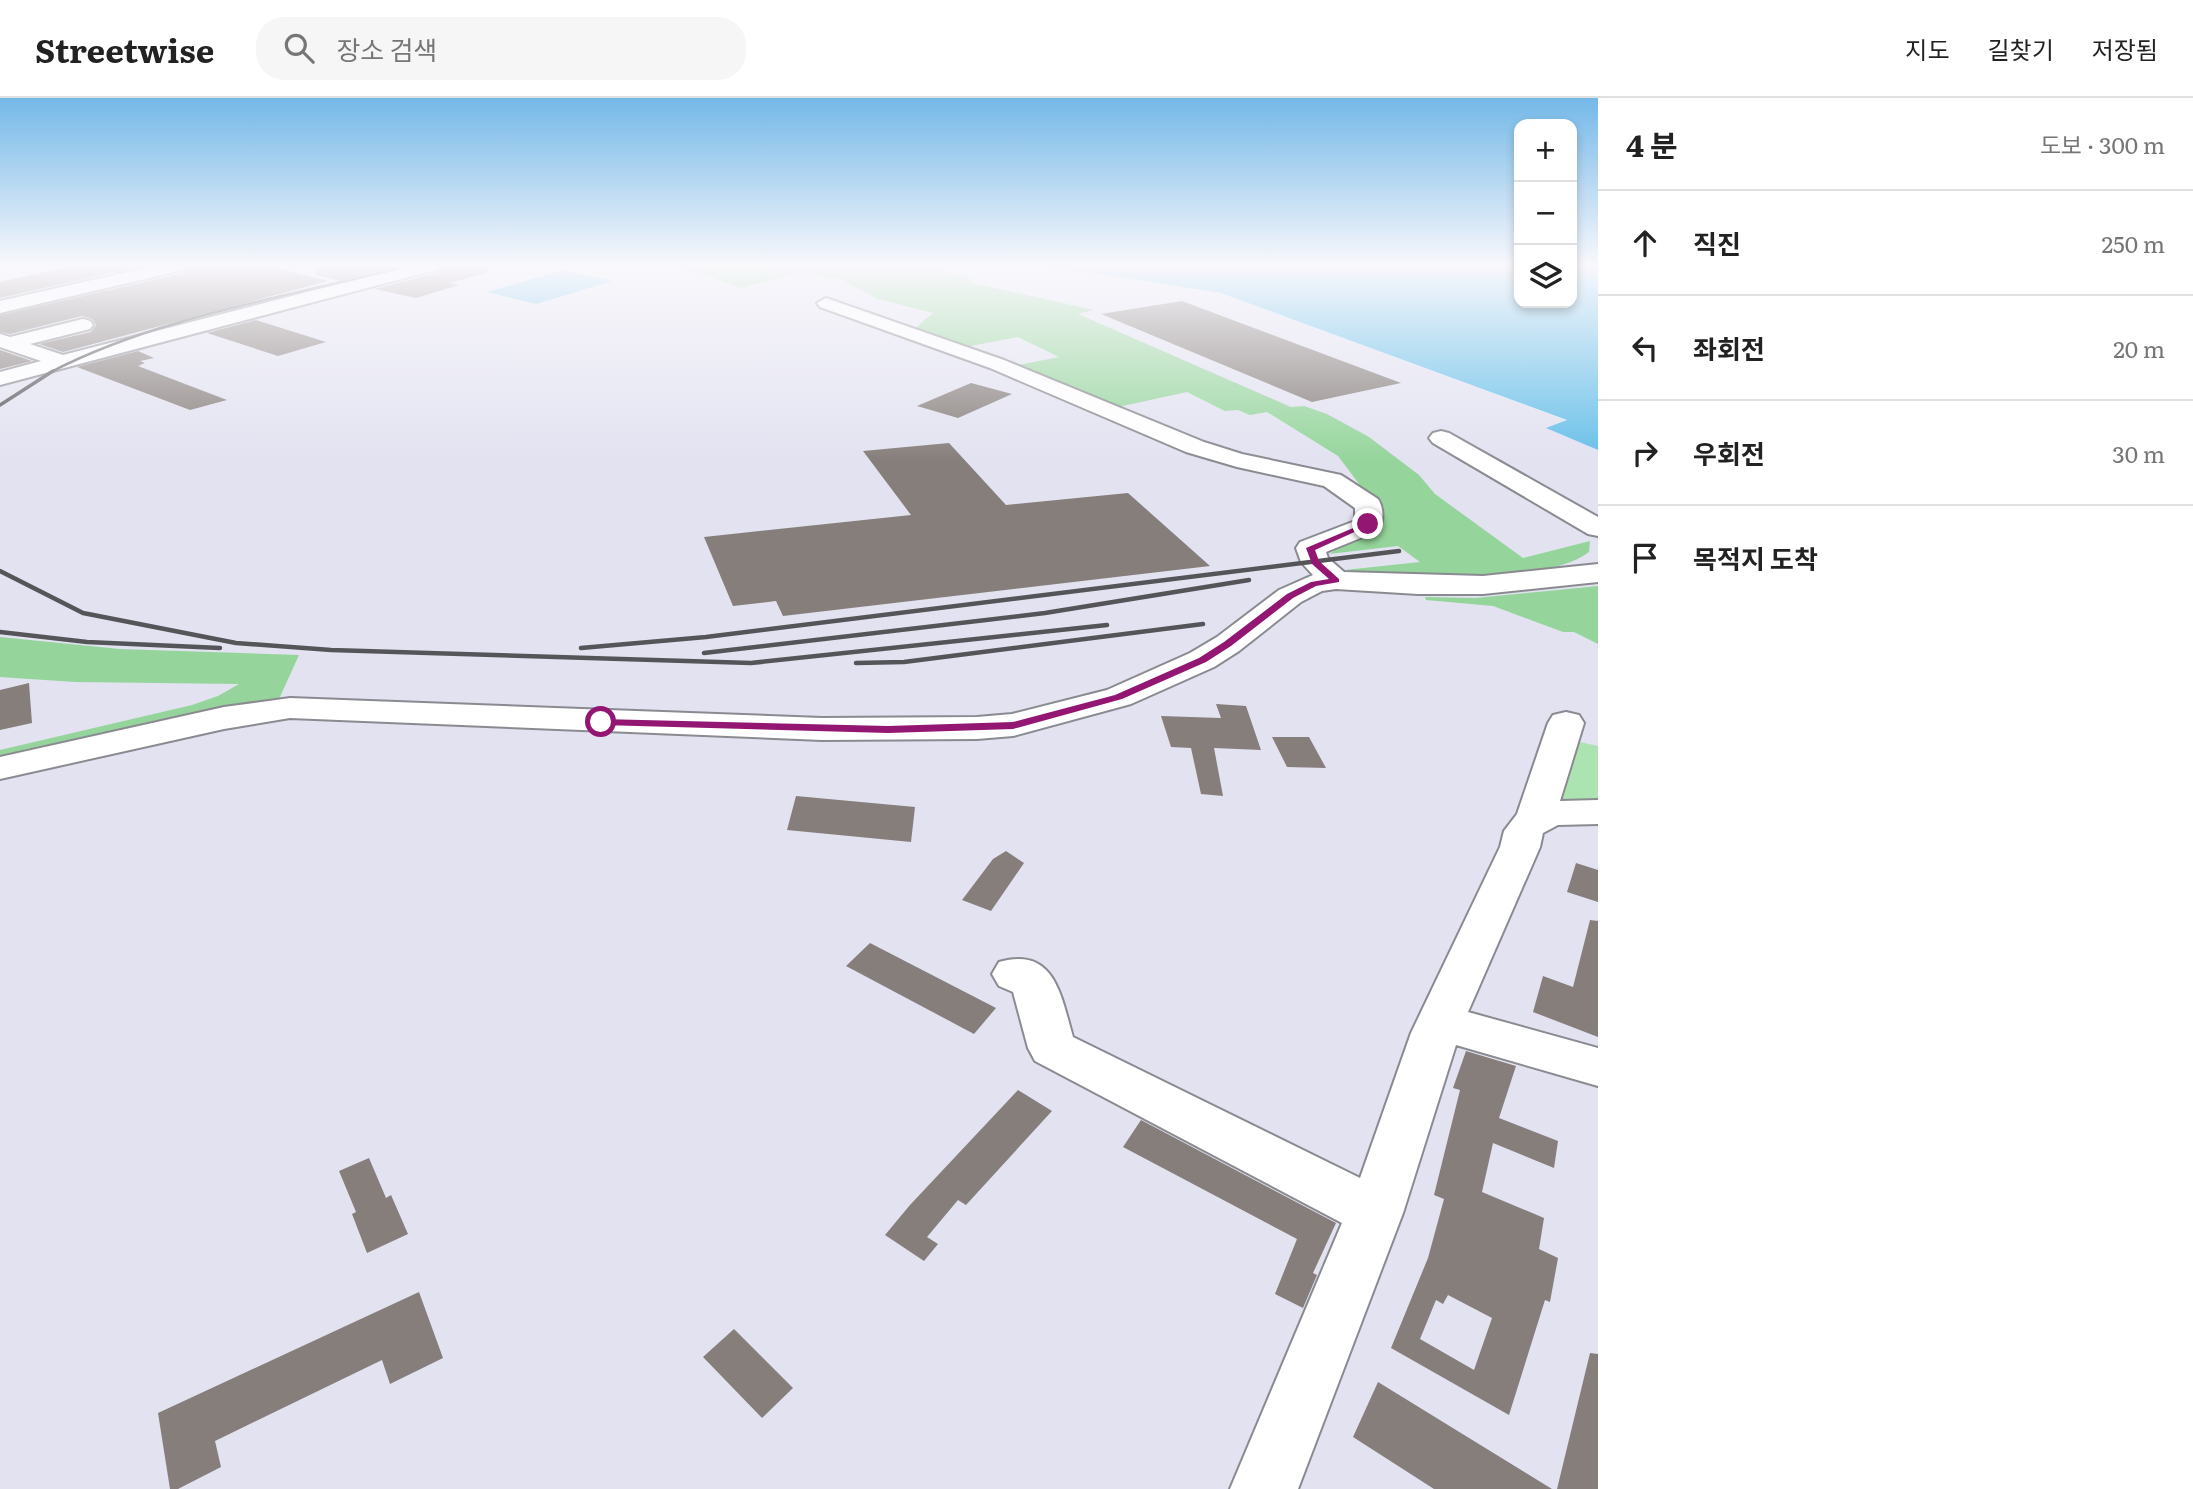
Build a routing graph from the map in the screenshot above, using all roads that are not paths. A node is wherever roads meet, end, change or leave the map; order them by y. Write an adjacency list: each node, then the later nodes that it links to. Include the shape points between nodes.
1 (56, 331): 4 (street)
2 (181, 331): 5 (street)
3 (906, 331): 10 (street, via 997,363 1195,447 1332,480 1369,505 1368,524 1310,548 1315,562)
4 (5, 342): 5 (street)
5 (62, 362): 6 (street)
6 (0, 379)
7 (1441, 438): 8 (street)
8 (1598, 528)
9 (1598, 573): 10 (street, via 1483,585)
10 (1336, 580): 12 (street, via 1290,596 1202,660 1119,697 1013,725 822,729 290,708 223,718)
11 (1566, 723): 14 (street)
12 (0, 768)
13 (1598, 812): 14 (street)
14 (1535, 819): 16 (street, via 1524,830)
15 (1015, 974): 18 (street, via 1033,982 1052,1048)
16 (1440, 1021): 17 (street); 18 (street)
17 (1598, 1068)
18 (1375, 1213): 19 (street)
19 (1264, 1489)

